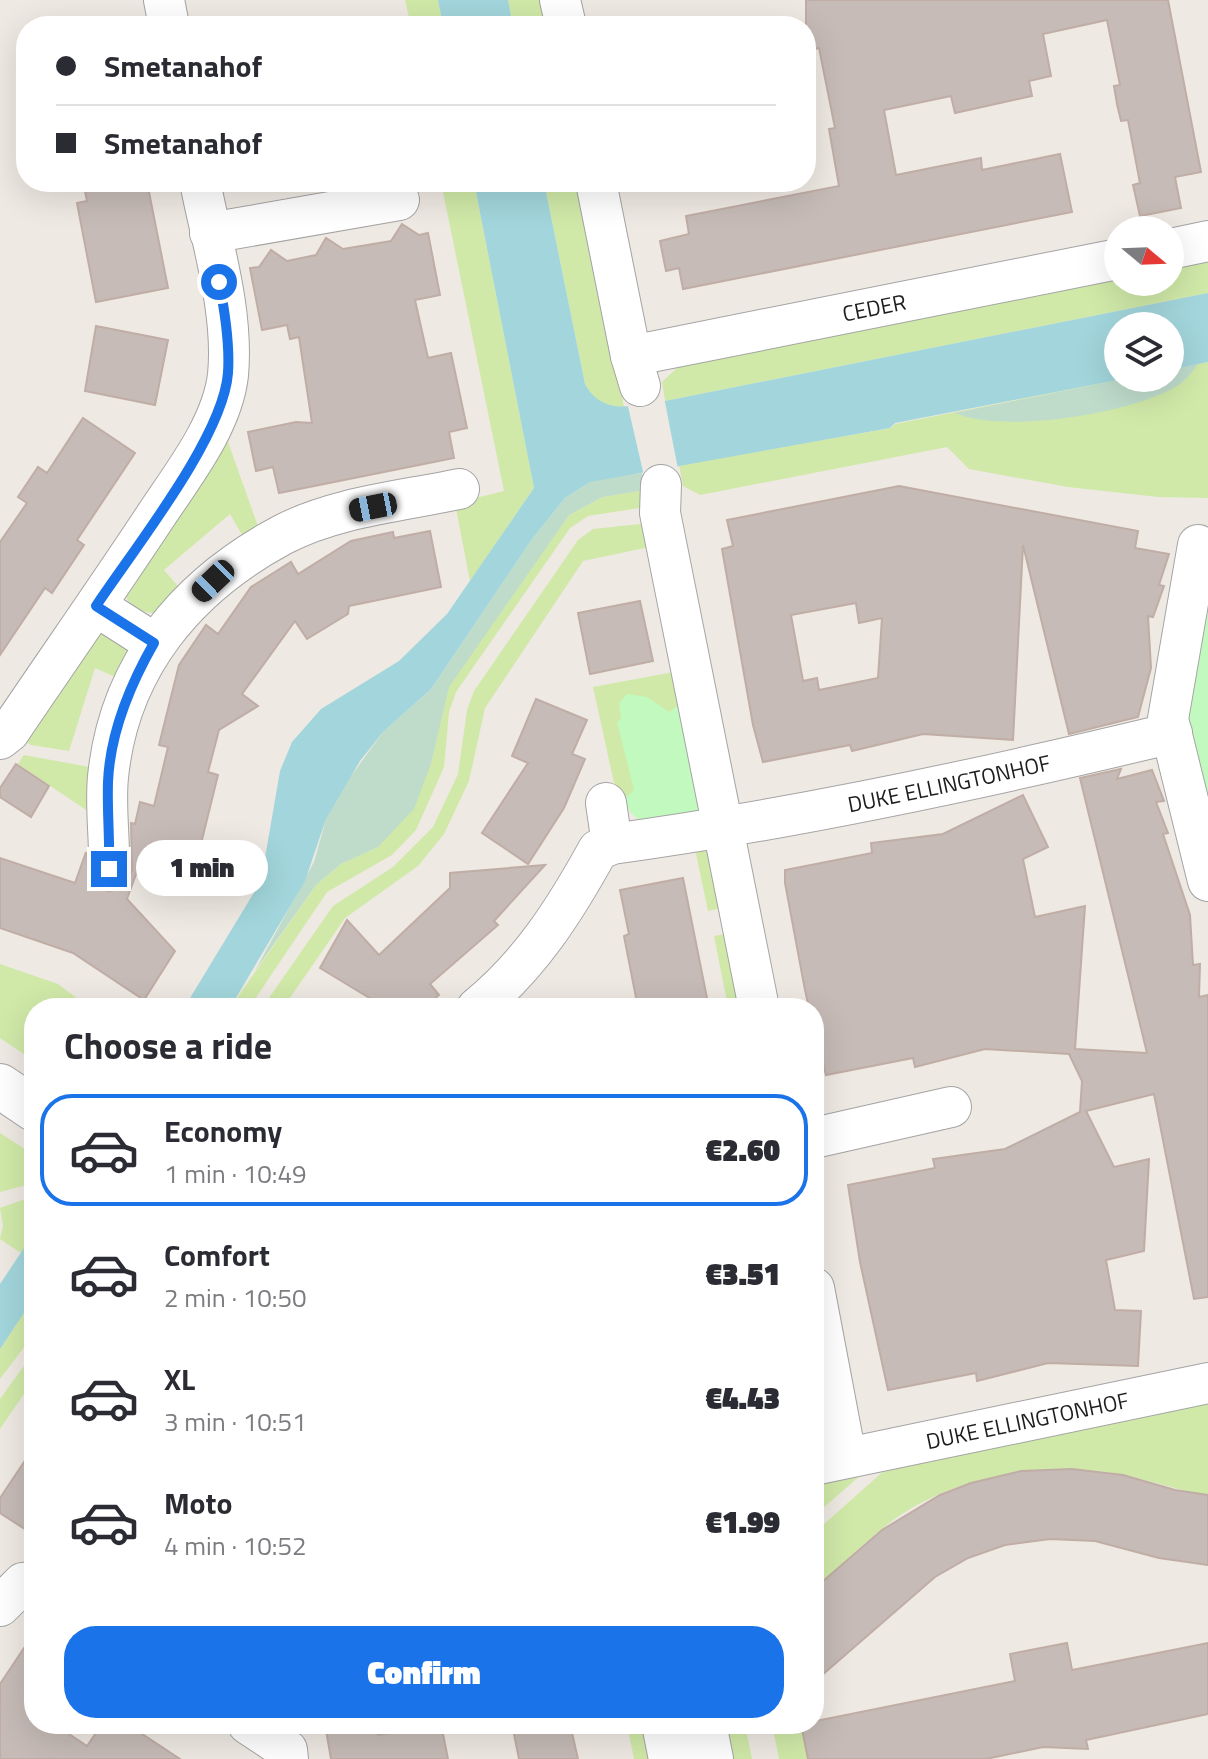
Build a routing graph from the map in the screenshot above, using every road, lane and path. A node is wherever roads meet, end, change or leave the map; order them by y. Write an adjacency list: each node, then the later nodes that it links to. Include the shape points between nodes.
1 (202, 192): 4 (street)
2 (598, 192): 7 (street, CEDER, via 636,371)
3 (399, 200): 4 (street)
4 (210, 233): 11 (street, via 227,340 228,376 221,400 191,462)
5 (1208, 241): 6 (street)
6 (1184, 246)
7 (1104, 262)
8 (661, 485): 16 (street, via 660,513)
9 (459, 489): 12 (street, via 344,512 284,534 213,581)
10 (1198, 545): 13 (street, via 1168,719)
11 (96, 606): 12 (street); 14 (street)
12 (154, 643): 18 (street, via 126,702 111,758)
13 (1172, 733): 16 (street, DUKE ELLINGTONHOF, via 1021,770); 19 (street)
14 (0, 739)
15 (606, 803): 17 (street)
16 (723, 829): 17 (street, DUKE ELLINGTONHOF); 21 (street)
17 (612, 844): 20 (street, via 598,850 540,944)
18 (109, 869)
19 (1208, 881)
20 (489, 998)
21 (757, 998)
22 (0, 1086): 23 (street)
23 (24, 1102)
24 (951, 1107): 25 (street)
25 (824, 1136)
26 (1208, 1383): 28 (street, DUKE ELLINGTONHOF)
27 (824, 1396): 28 (street, DUKE ELLINGTONHOF)
28 (830, 1461)
29 (24, 1583): 30 (street)
30 (0, 1606)
31 (263, 1734): 34 (street, via 287,1750)
32 (666, 1734): 35 (street)
33 (706, 1734): 36 (street)
34 (288, 1759)
35 (671, 1759)
36 (711, 1759)

